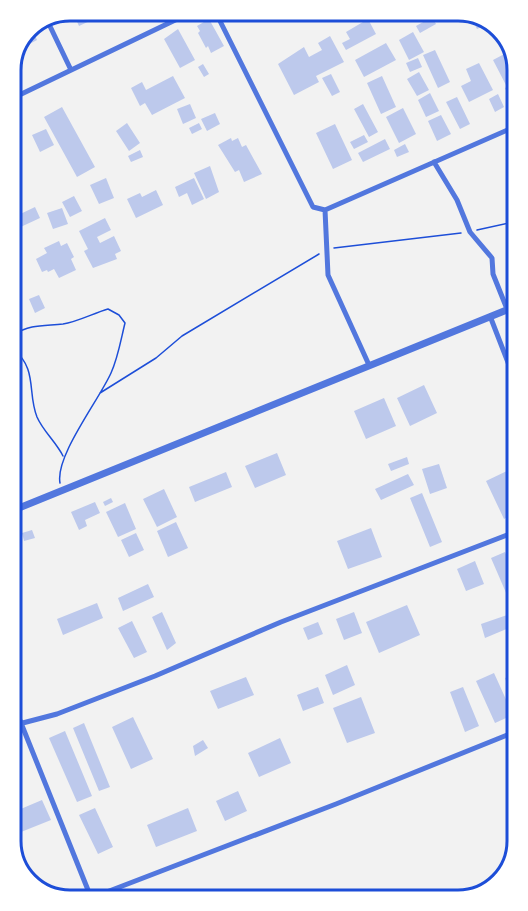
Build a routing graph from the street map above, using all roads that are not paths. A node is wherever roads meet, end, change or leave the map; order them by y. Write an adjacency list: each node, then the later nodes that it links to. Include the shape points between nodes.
1 (171, 21): 4 (street)
2 (221, 21): 8 (street, via 314,207)
3 (50, 26): 4 (street)
4 (71, 70): 5 (street)
5 (21, 94)
6 (507, 130): 7 (street)
7 (434, 162): 8 (street); 9 (street, via 471,232 492,258 493,274)
8 (326, 210): 13 (street, via 328,275)
9 (507, 302)
10 (507, 309): 11 (street)
11 (490, 316): 12 (street); 13 (street)
12 (507, 360)
13 (369, 365): 14 (street)
14 (21, 507)
15 (507, 535): 16 (street, via 57,714)
16 (21, 722)
17 (21, 730): 19 (street)
18 (507, 735): 20 (street)
19 (88, 890)
20 (115, 890)

